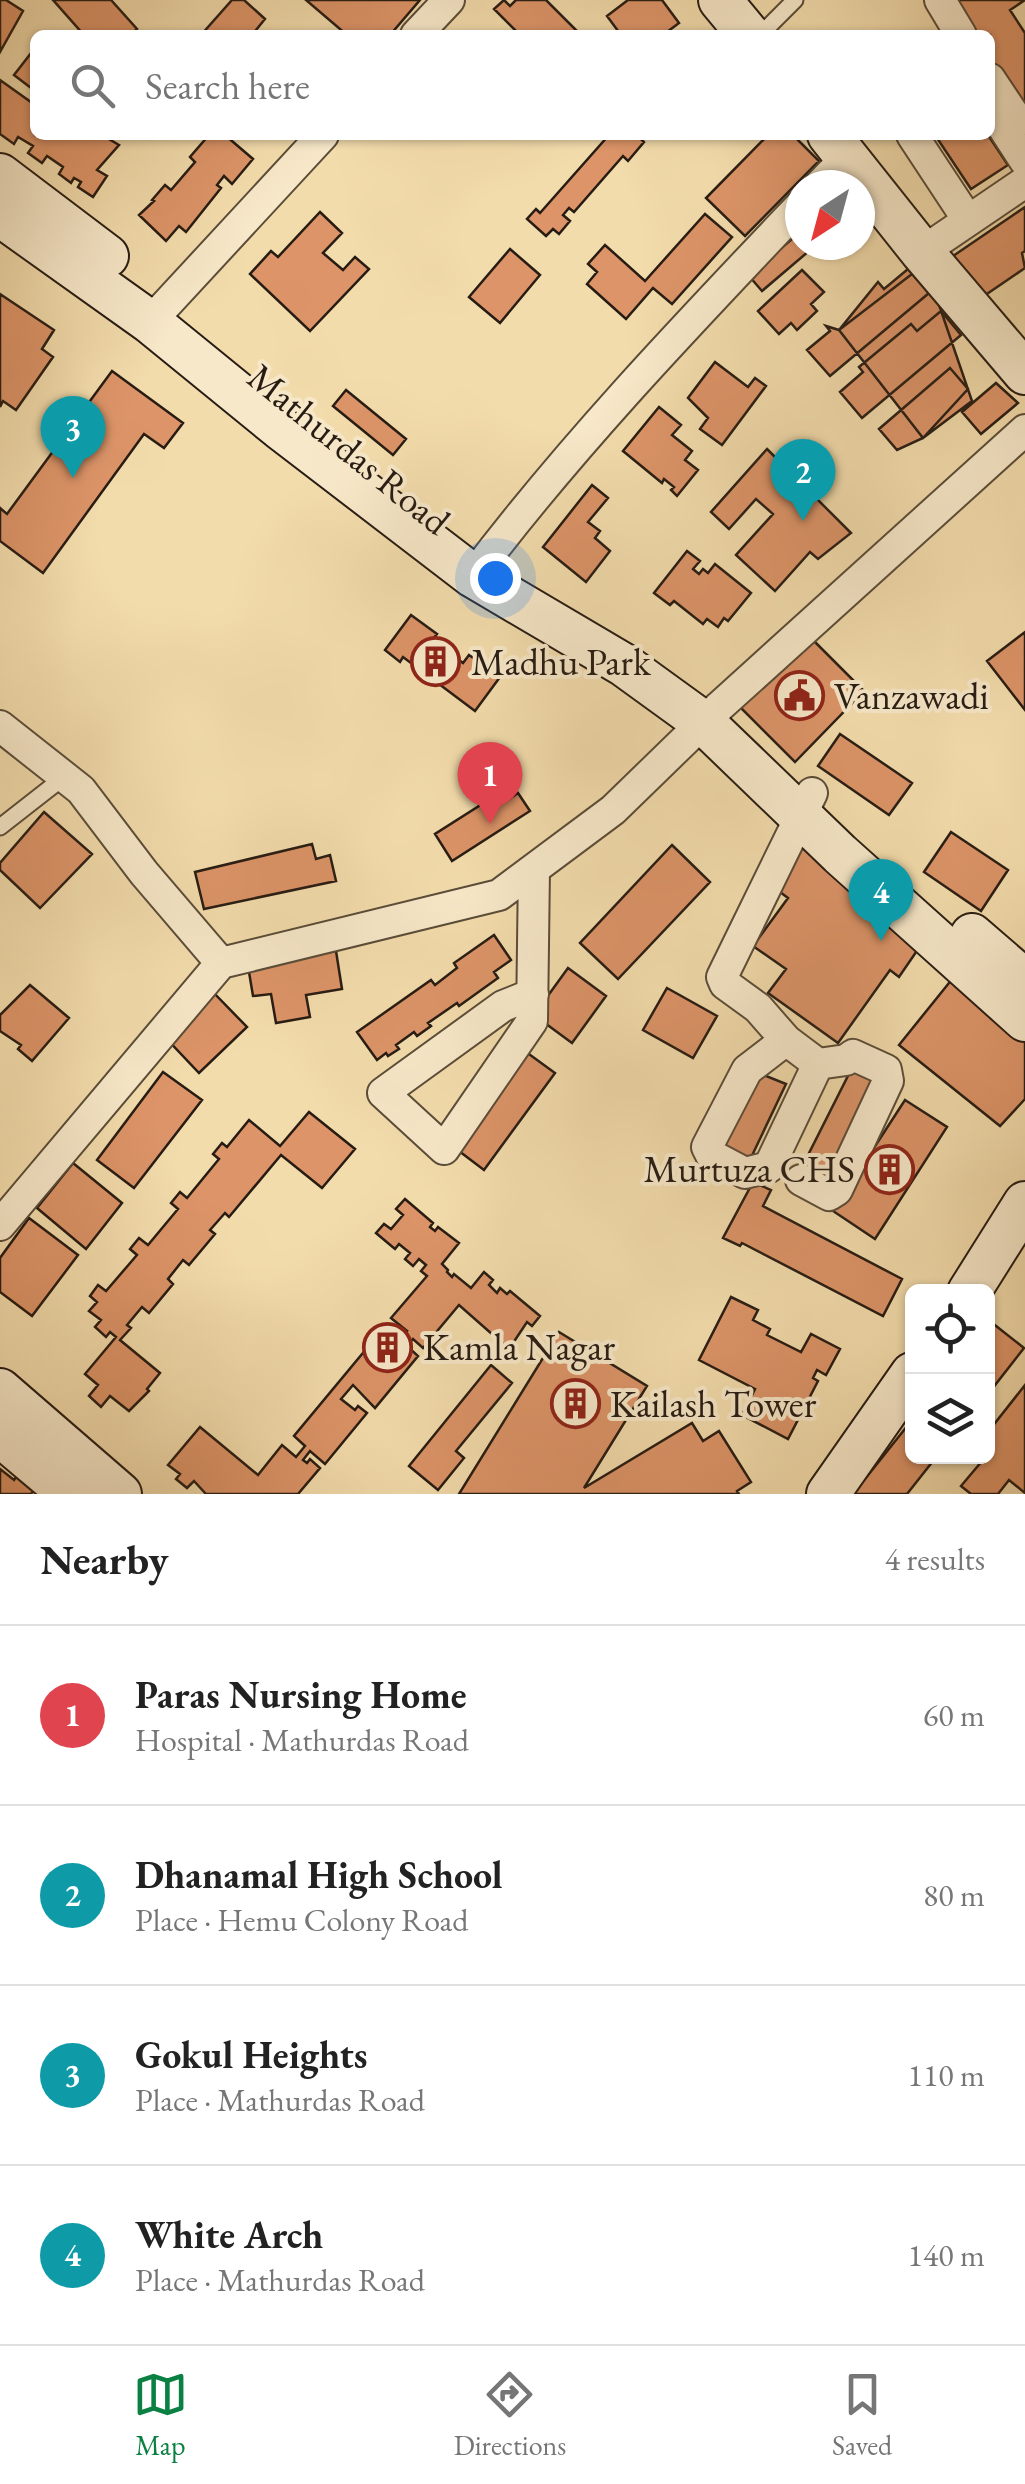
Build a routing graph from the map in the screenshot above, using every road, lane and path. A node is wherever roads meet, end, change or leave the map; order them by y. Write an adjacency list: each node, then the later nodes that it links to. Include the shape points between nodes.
1 (448, 0): 5 (street)
2 (720, 0): 6 (street)
3 (794, 0): 7 (lane)
4 (940, 0): 8 (street)
5 (421, 30)
6 (744, 30)
7 (765, 30)
8 (958, 30)
9 (995, 87): 11 (street)
10 (995, 116): 15 (street)
11 (1025, 132)
12 (318, 140): 22 (street)
13 (915, 140): 18 (street)
14 (832, 159): 21 (street)
15 (1024, 160): 18 (street)
16 (0, 176): 22 (street, Mathurdas Road)
17 (1025, 182): 18 (street)
18 (962, 211): 21 (street)
19 (0, 214): 22 (street)
20 (785, 222): 25 (street, via 676,337)
21 (922, 252): 23 (street)
22 (159, 312): 25 (street, Mathurdas Road)
23 (1025, 373)
24 (1025, 430): 26 (street)
25 (479, 567): 26 (street, Mathurdas Road)
26 (712, 715): 29 (street, Mathurdas Road); 31 (street, via 613,810)
27 (0, 726): 28 (street)
28 (64, 777): 30 (lane); 32 (street)
29 (806, 804): 33 (street); 35 (street); 36 (street, via 722,977)
30 (0, 827)
31 (534, 869): 32 (street, via 499,895); 34 (street)
32 (221, 963): 40 (street)
33 (1025, 981)
34 (533, 994): 34 (street, via 532,1021 444,1149 383,1093 502,1006)
35 (1025, 1020)
36 (786, 1040): 37 (street); 37 (street, via 746,1070 707,1147 710,1155 745,1173 768,1168)
37 (818, 1064): 38 (street, via 853,1055 886,1070 888,1080 837,1190 829,1195)
38 (801, 1180)
39 (1025, 1203): 41 (street)
40 (0, 1225)
41 (974, 1284)
42 (905, 1384): 47 (street)
43 (0, 1390): 46 (street)
44 (0, 1434): 45 (street)
45 (70, 1494)
46 (120, 1494)
47 (828, 1494)

